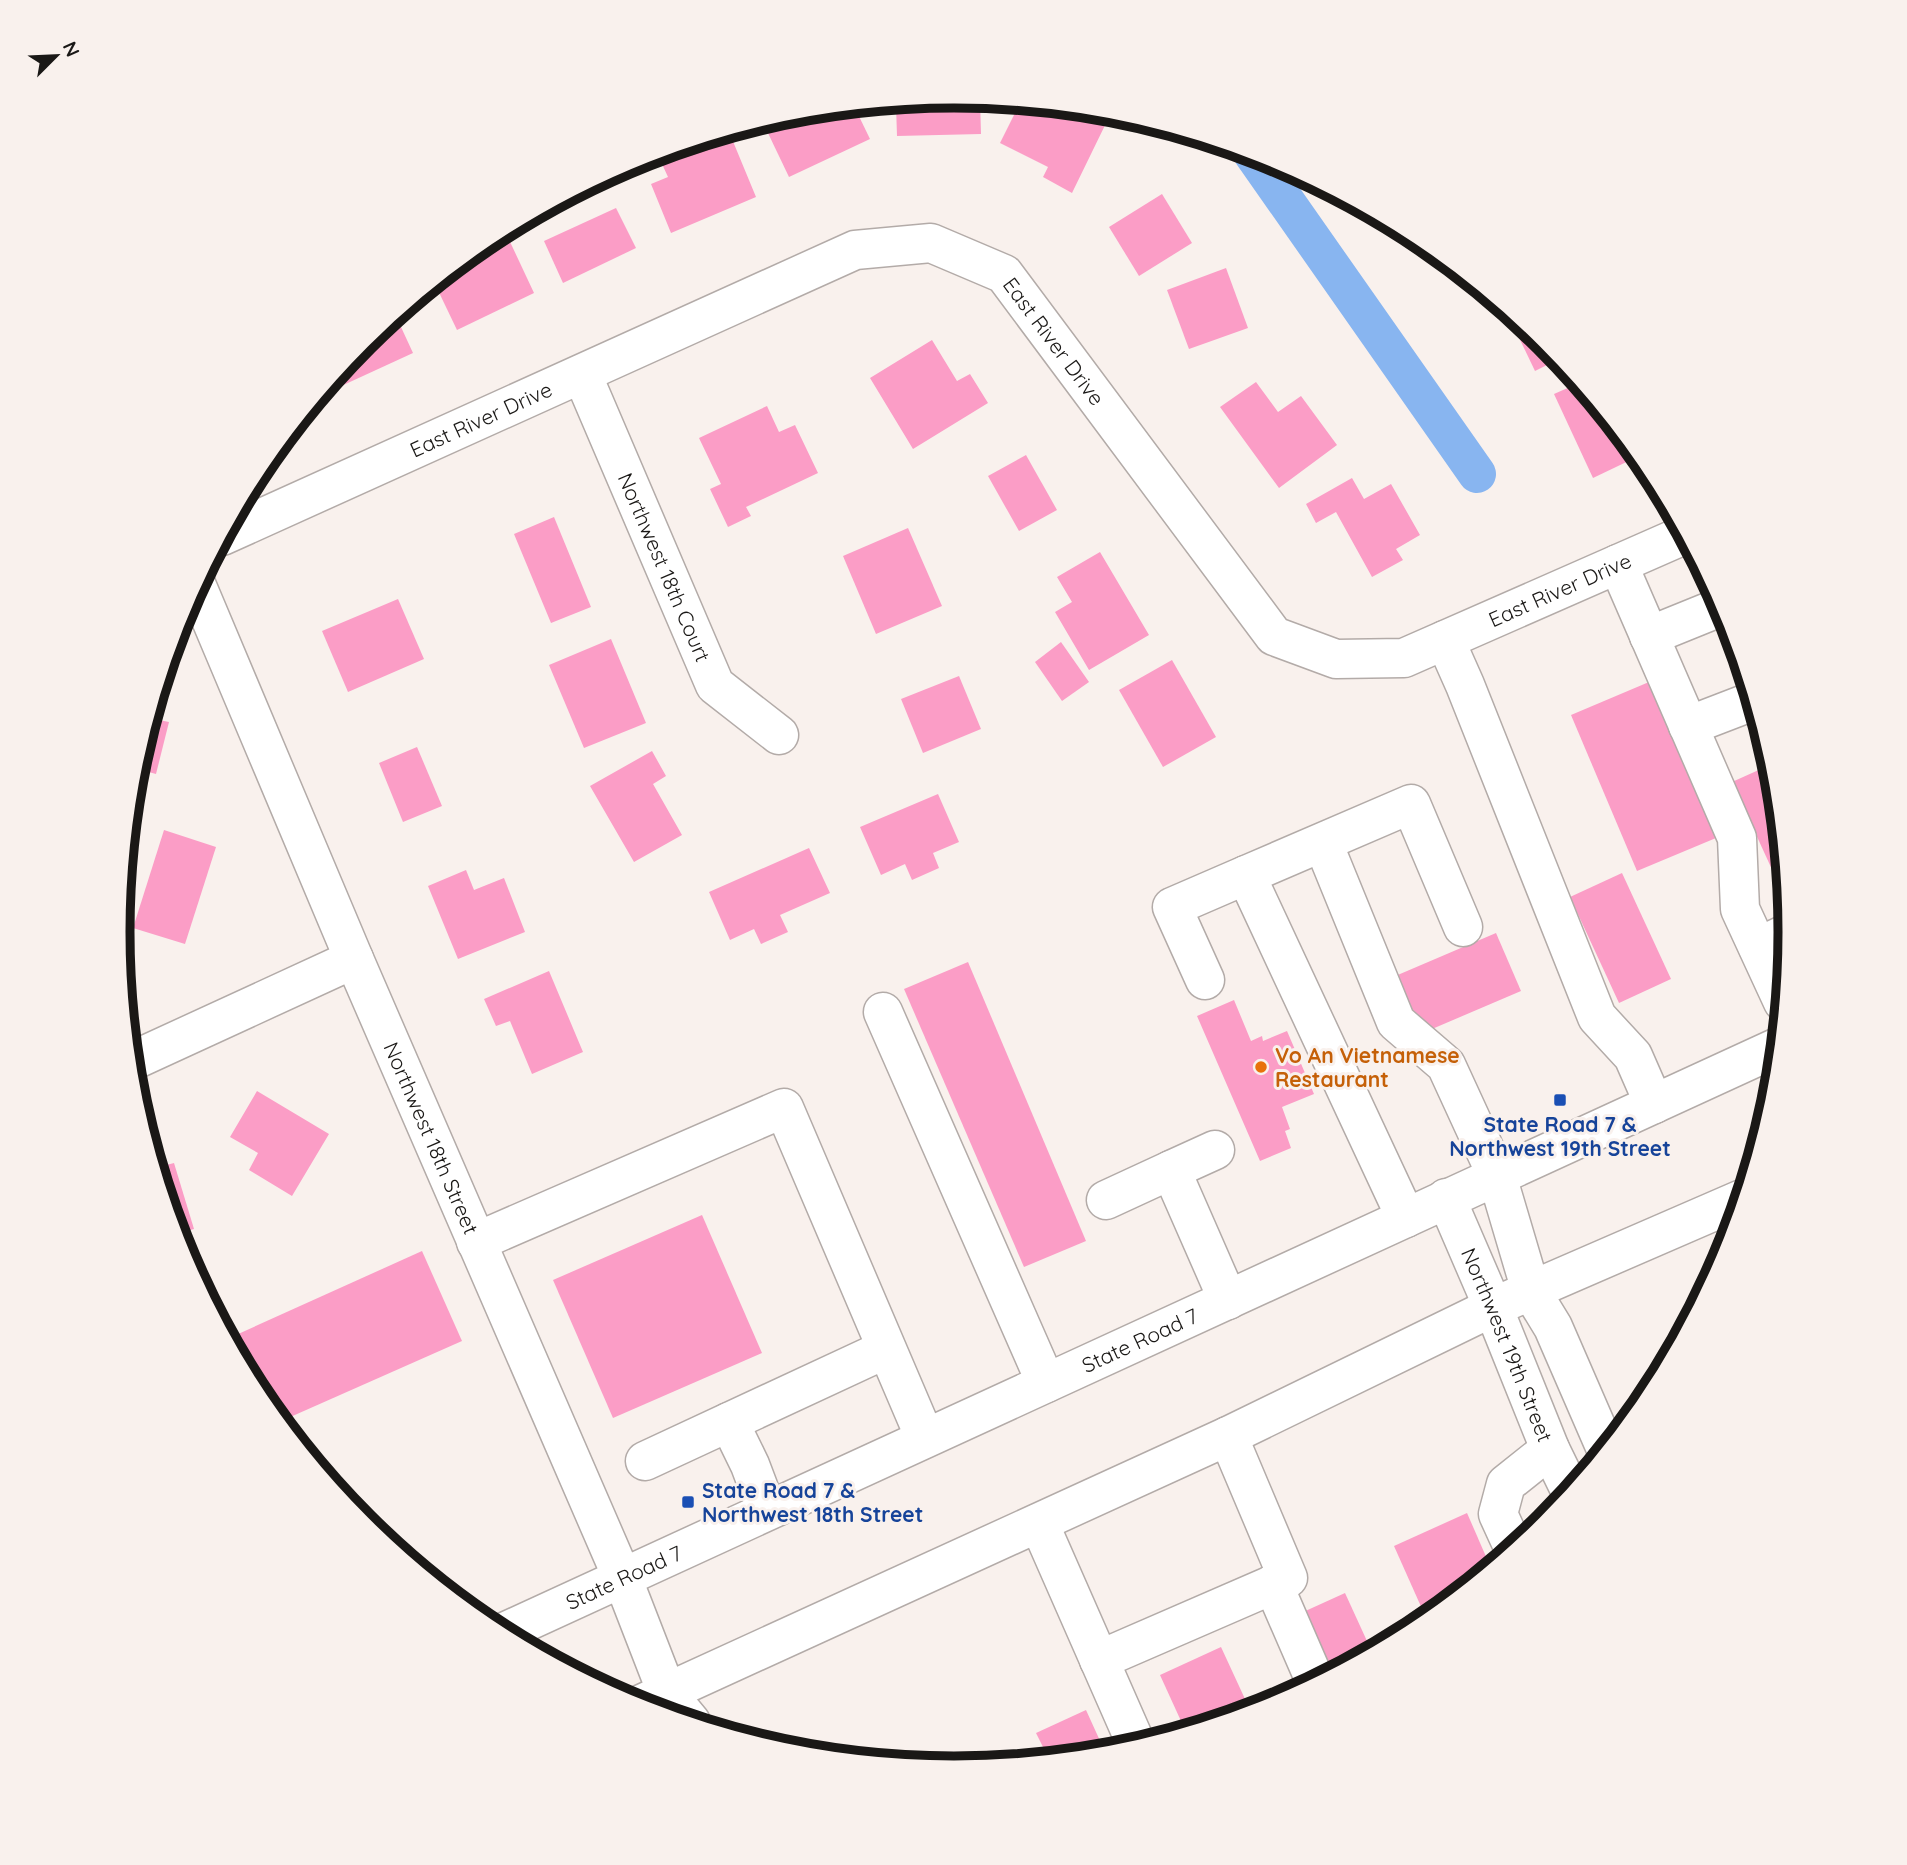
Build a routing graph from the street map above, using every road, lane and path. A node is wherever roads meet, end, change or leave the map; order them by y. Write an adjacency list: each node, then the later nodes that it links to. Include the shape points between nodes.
1 (582, 374): 2 (street, East River Drive); 8 (street, East River Drive, via 855,250 931,243 1004,274 1274,636 1336,659 1404,658); 11 (street, Northwest 18th Court, via 715,685)
2 (234, 530)
3 (1677, 538): 4 (street, East River Drive)
4 (1618, 564): 7 (street); 8 (street, East River Drive)
5 (201, 596): 16 (street, Northwest 18th Street)
6 (1712, 610): 7 (street)
7 (1649, 636): 10 (street)
8 (1445, 640): 22 (street, via 1597,1017 1633,1056)
9 (1745, 704): 10 (street)
10 (1688, 726): 15 (street, via 1737,838 1740,909)
11 (779, 735)
12 (1323, 843): 13 (street); 14 (street, via 1411,804); 25 (street, Northwest 19th Street, via 1396,1022 1446,1065)
13 (1245, 875): 18 (street, via 1172,906); 29 (street)
14 (1463, 927)
15 (1774, 939): 17 (street)
16 (354, 959): 21 (street); 30 (street, Northwest 18th Street)
17 (1777, 960)
18 (1205, 980)
19 (883, 1012): 35 (street)
20 (1768, 1052): 22 (street, State Road 7)
21 (140, 1058)
22 (1654, 1104): 25 (street, State Road 7)
23 (1215, 1150): 24 (street)
24 (1171, 1170): 27 (street); 32 (street)
25 (1497, 1176): 26 (street, State Road 7); 31 (street, Northwest 19th Street)
26 (1446, 1198): 29 (street, State Road 7); 33 (street, Northwest 19th Street)
27 (1106, 1200)
28 (1732, 1204): 31 (street)
29 (1406, 1218): 32 (street, State Road 7)
30 (476, 1242): 34 (street, via 785,1108); 46 (street, Northwest 18th Street)
31 (1531, 1291): 33 (street); 39 (street, Northwest 19th Street, via 1553,1327)
32 (1228, 1300): 35 (street, State Road 7)
33 (1493, 1307): 37 (street); 40 (street, Northwest 19th Street)
34 (887, 1349): 36 (street); 38 (street)
35 (1046, 1383): 38 (street, State Road 7)
36 (729, 1422): 41 (street); 43 (street)
37 (1228, 1436): 44 (street); 47 (street, via 1288,1578)
38 (925, 1438): 43 (street, State Road 7)
39 (1602, 1440)
40 (1550, 1450): 42 (street, Northwest 19th Street); 45 (street, via 1506,1484 1498,1514)
41 (645, 1461)
42 (1566, 1483)
43 (767, 1510): 46 (street, State Road 7)
44 (1039, 1523): 49 (street); 51 (street)
45 (1510, 1540)
46 (622, 1577): 48 (street, State Road 7); 51 (street, Northwest 18th Street)
47 (1273, 1584): 49 (street); 50 (street)
48 (512, 1628)
49 (1100, 1660): 52 (street)
50 (1313, 1674)
51 (652, 1699)
52 (1133, 1736)

